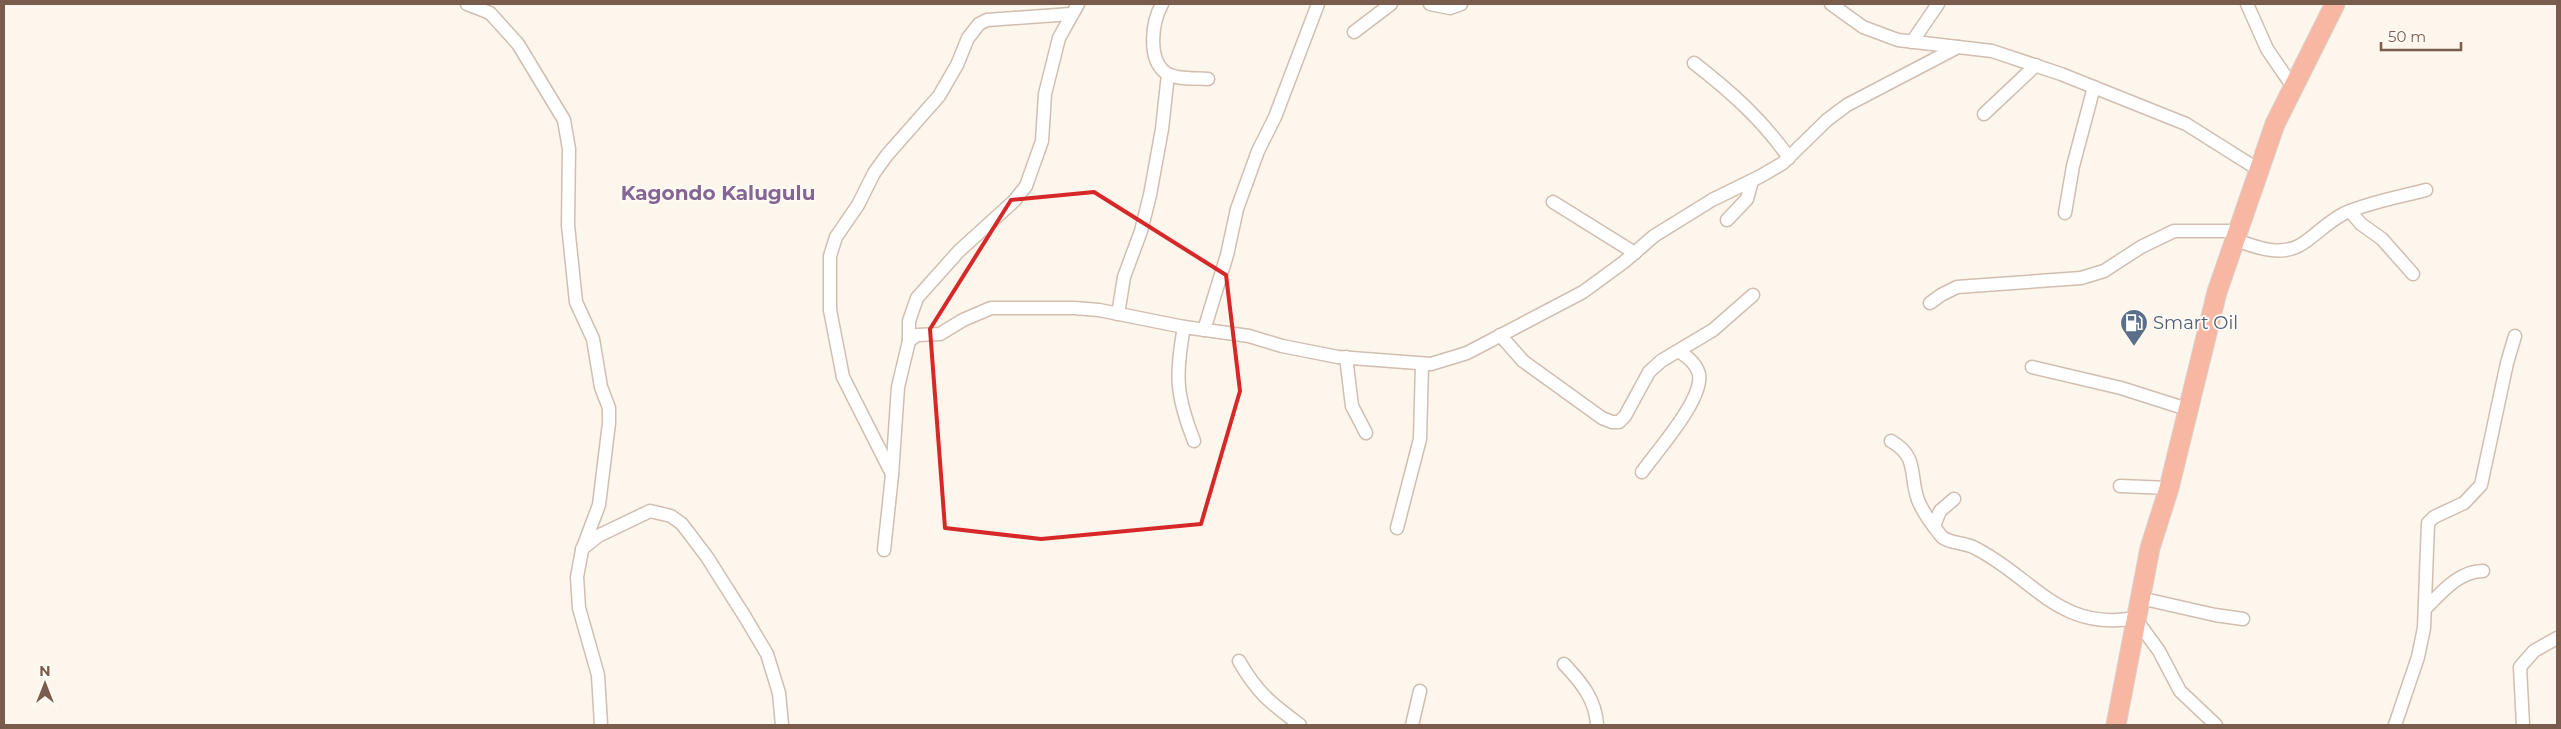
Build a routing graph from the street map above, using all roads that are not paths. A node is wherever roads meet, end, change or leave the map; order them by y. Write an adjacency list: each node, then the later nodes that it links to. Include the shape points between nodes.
1 (467, 4): 57 (street, via 490,13 518,44 564,120 569,149 568,225 576,302 593,338 601,387 609,408 598,505)
2 (1162, 4): 18 (street, via 1154,38 1156,59)
3 (1318, 4): 38 (street, via 1237,209)
4 (1391, 4): 13 (street)
5 (1430, 4): 6 (street, via 1450,8)
6 (1461, 4)
7 (1831, 4): 14 (street, via 1863,27)
8 (1938, 4): 14 (street)
9 (2246, 4): 21 (street, via 2266,49)
10 (2335, 4): 21 (highway)
11 (1074, 9): 12 (street); 41 (street, via 1059,38 1051,66 1044,94 1042,141 1026,186 959,251 917,298 908,322)
12 (1049, 10): 51 (street, via 978,24 946,86 886,155 836,236 830,256 830,310 843,377)
13 (1354, 32)
14 (1912, 42): 15 (street)
15 (1958, 47): 17 (street, via 1992,51); 23 (street, via 1847,105 1826,120)
16 (1694, 63): 23 (street, via 1747,107)
17 (2036, 65): 20 (street); 22 (street)
18 (1168, 74): 19 (street); 36 (street, via 1150,195 1124,277)
19 (1208, 79)
20 (2094, 88): 24 (street, via 2186,124); 29 (street)
21 (2294, 88): 24 (highway, via 2275,124)
22 (1984, 114)
23 (1789, 158): 25 (street)
24 (2259, 170): 31 (highway)
25 (1752, 181): 30 (street, via 1747,199); 32 (street, via 1712,200 1654,236)
26 (2426, 190): 28 (street)
27 (1553, 202): 32 (street)
28 (2350, 211): 31 (street, via 2289,250 2260,248); 33 (street, via 2361,224 2382,239)
29 (2064, 213)
30 (1727, 220)
31 (2238, 235): 35 (street, via 2174,231 2158,236 2104,271 2081,278 1957,288 1941,294); 46 (highway, via 2217,292)
32 (1635, 253): 39 (street, via 1583,292)
33 (2413, 274)
34 (1753, 294): 42 (street, via 1713,330)
35 (1930, 303)
36 (1118, 314): 37 (street); 41 (street, via 1074,308 991,308 940,334 917,335)
37 (1184, 328): 38 (street); 49 (street, via 1177,378 1185,418)
38 (1204, 330): 43 (street, via 1249,336 1282,346)
39 (1500, 335): 42 (street, via 1523,362 1612,422 1619,422 1625,416 1649,372); 44 (street, via 1467,353)
40 (2515, 336): 61 (street, via 2481,485 2464,504 2434,517 2428,523)
41 (909, 341): 51 (street, via 898,387)
42 (1679, 350): 50 (street, via 1697,370 1697,391)
43 (1346, 357): 44 (street); 47 (street, via 1352,406)
44 (1422, 364): 56 (street, via 1420,439)
45 (2032, 367): 46 (street, via 2122,388)
46 (2187, 409): 53 (highway)
47 (1366, 433)
48 (1890, 441): 55 (street, via 1906,455 1914,471 1918,500)
49 (1194, 442)
50 (1642, 472)
51 (892, 475): 58 (street)
52 (2120, 486): 53 (street)
53 (2169, 488): 60 (highway, via 2150,548)
54 (1954, 499): 55 (street, via 1940,511)
55 (1934, 526): 62 (street, via 1947,540 1975,548 2042,597 2067,611 2085,618 2116,622)
56 (1397, 528)
57 (582, 550): 68 (street, via 577,594 598,675); 69 (street, via 598,536 650,510 671,516 682,524 707,557 767,654 779,693)
58 (884, 550)
59 (2483, 571): 61 (street, via 2462,576)
60 (2140, 598): 62 (highway); 63 (street)
61 (2426, 608): 75 (street, via 2418,657)
62 (2135, 618): 73 (highway); 74 (street, via 2159,651 2180,691)
63 (2243, 618)
64 (2557, 638): 76 (street, via 2534,651 2520,667)
65 (1239, 661): 70 (street, via 1264,697)
66 (1564, 664): 72 (street, via 1589,694)
67 (1420, 692): 71 (street)
68 (601, 725)
69 (782, 725)
70 (1300, 725)
71 (1412, 725)
72 (1597, 725)
73 (2116, 725)
74 (2216, 725)
75 (2394, 725)
76 (2523, 725)

